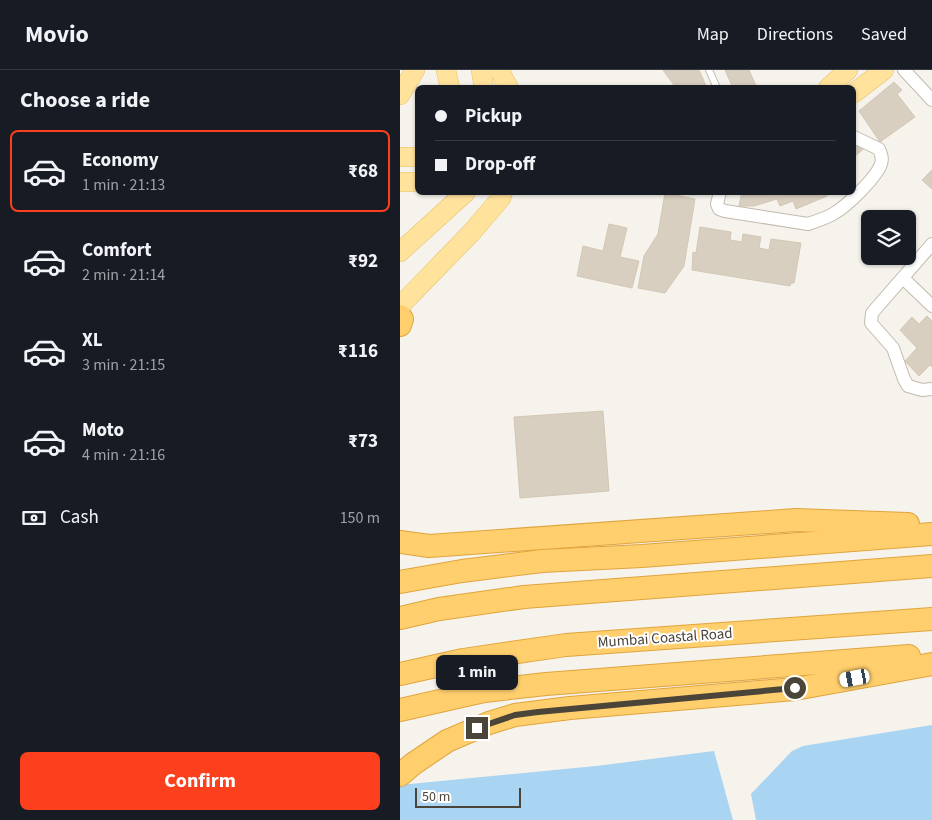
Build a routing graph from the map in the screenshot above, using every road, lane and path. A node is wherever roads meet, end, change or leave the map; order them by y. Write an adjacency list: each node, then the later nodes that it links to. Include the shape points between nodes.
1 (415, 70): 15 (main road)
2 (446, 70): 9 (main road)
3 (481, 70): 10 (main road)
4 (500, 70): 11 (main road)
5 (709, 70): 12 (lane)
6 (848, 70): 13 (main road)
7 (884, 70): 14 (main road)
8 (904, 70): 16 (street)
9 (449, 85)
10 (484, 85)
11 (508, 85)
12 (716, 85)
13 (831, 85)
14 (856, 91)
15 (400, 95)
16 (932, 100)
17 (856, 138): 26 (street, via 879,149 882,157 880,165)
18 (400, 157): 19 (main road)
19 (415, 157)
20 (400, 182): 21 (main road)
21 (415, 182)
22 (463, 195): 28 (main road)
23 (502, 195): 30 (main road, via 471,233)
24 (719, 195): 25 (street, via 717,204 725,211 808,224 833,214)
25 (856, 195)
26 (856, 195)
27 (932, 244): 29 (street)
28 (400, 252)
29 (903, 278): 31 (street); 34 (street, via 872,313 871,323 893,348 908,386)
30 (400, 306)
31 (932, 306)
32 (400, 316): 33 (highway)
33 (400, 325)
34 (932, 389)
35 (932, 525): 37 (highway, via 796,520 430,546)
36 (932, 534): 39 (highway, via 542,562)
37 (400, 542)
38 (932, 566): 40 (highway, via 524,597)
39 (400, 582)
40 (400, 618)
41 (932, 620): 44 (highway, Mumbai Coastal Road, via 566,645 463,660)
42 (932, 654): 45 (highway, via 546,684 484,691)
43 (932, 664): 46 (highway, via 795,688 515,715 447,741)
44 (400, 674)
45 (400, 710)
46 (400, 775)

